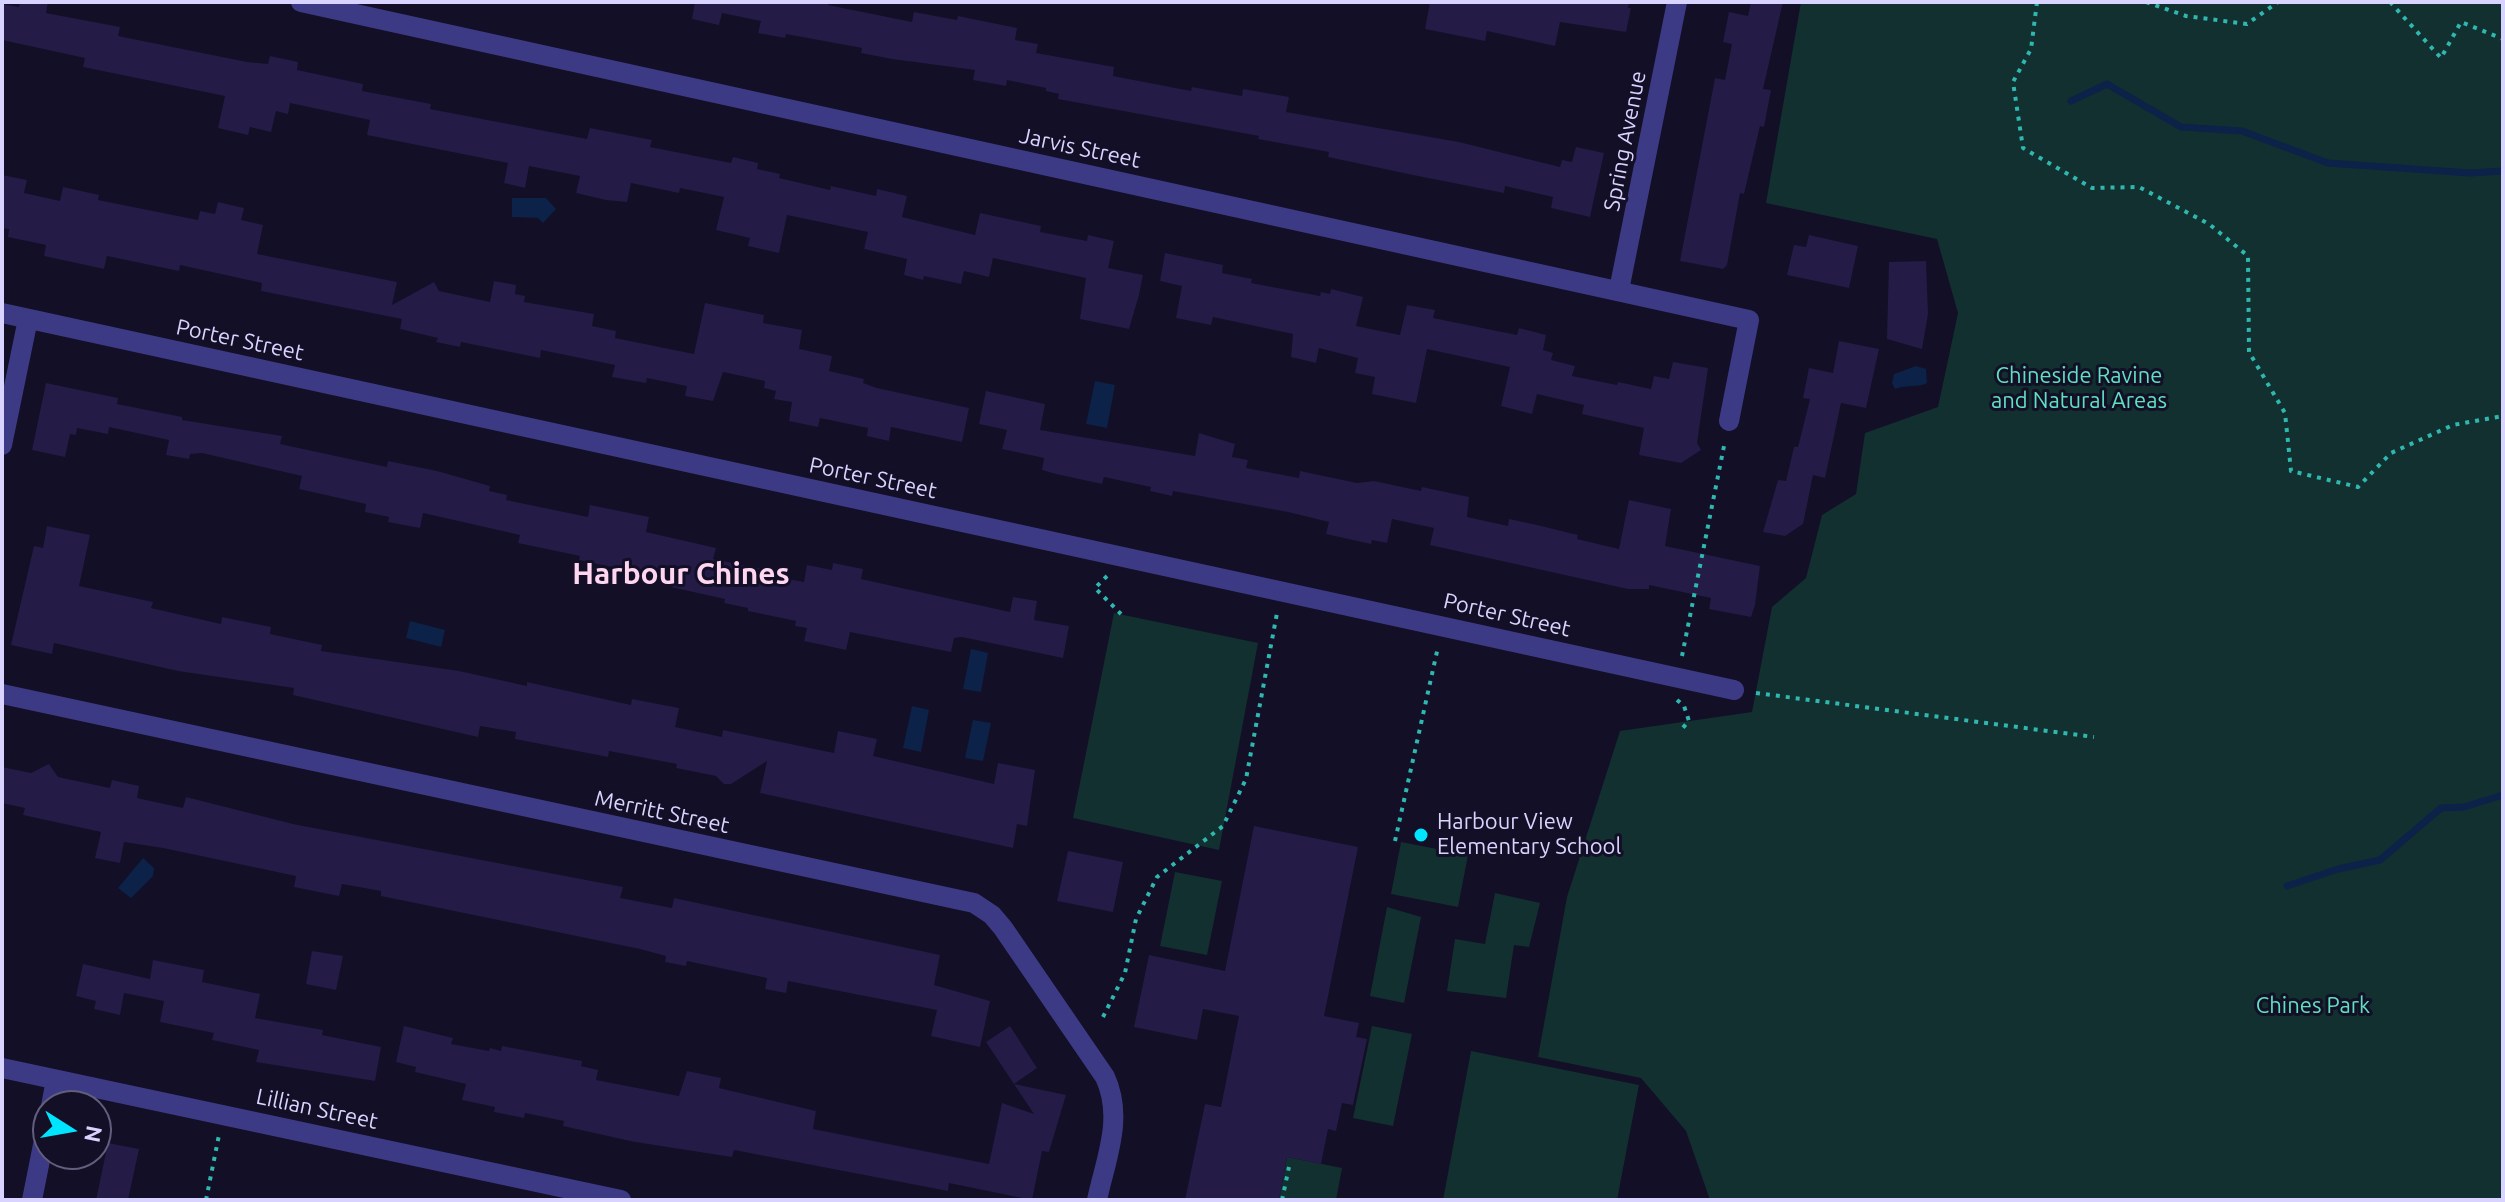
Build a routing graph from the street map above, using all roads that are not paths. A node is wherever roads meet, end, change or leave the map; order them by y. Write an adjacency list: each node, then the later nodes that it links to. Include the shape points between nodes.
1 (301, 2): 3 (street, Jarvis Street)
2 (1677, 2): 3 (street, Spring Avenue)
3 (1619, 290): 6 (street, Jarvis Street, via 1749,320)
4 (2, 313): 5 (street, Porter Street)
5 (28, 319): 7 (street); 8 (street, Porter Street)
6 (1729, 421)
7 (2, 445)
8 (1734, 690)
9 (2, 694): 16 (street, Merritt Street, via 974,903 1003,928 1113,1095 1114,1126)
10 (2, 1068): 11 (street, Lillian Street)
11 (56, 1080): 12 (street); 15 (street, Lillian Street)
12 (54, 1090)
13 (38, 1170): 14 (street)
14 (32, 1200)
15 (621, 1200)
16 (1097, 1200)

